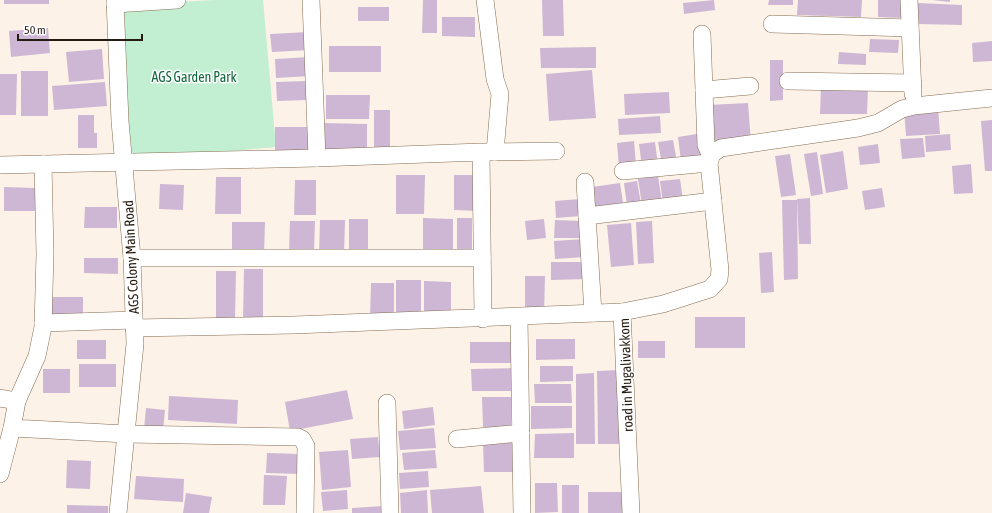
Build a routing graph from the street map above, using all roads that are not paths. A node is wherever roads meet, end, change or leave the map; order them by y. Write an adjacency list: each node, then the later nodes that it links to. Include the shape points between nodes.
1 (177, 0): 5 (street)
2 (311, 0): 17 (street)
3 (485, 0): 16 (street, via 495,79 500,94)
4 (909, 0): 7 (street)
5 (115, 2): 19 (street, AGS Colony Main Road)
6 (772, 24): 7 (street)
7 (910, 28): 10 (street)
8 (702, 34): 12 (street, road in Mugalivakkom)
9 (788, 81): 10 (street)
10 (913, 83): 14 (street)
11 (750, 86): 12 (street)
12 (704, 90): 18 (street, road in Mugalivakkom, via 706,145)
13 (992, 98): 14 (street)
14 (914, 106): 18 (street, via 902,109 878,123 858,128 721,148 716,150)
15 (556, 151): 16 (street)
16 (488, 152): 17 (street); 27 (street)
17 (317, 158): 19 (street)
18 (710, 159): 22 (street); 24 (street, road in Mugalivakkom)
19 (124, 162): 20 (street); 26 (street, AGS Colony Main Road)
20 (43, 164): 21 (street); 32 (street, via 46,254)
21 (0, 165)
22 (623, 171)
23 (585, 182): 25 (street)
24 (713, 201): 25 (street); 28 (street, road in Mugalivakkom, via 720,270 715,285 702,293)
25 (587, 216): 29 (street)
26 (132, 258): 27 (street); 33 (street, AGS Colony Main Road)
27 (482, 258): 31 (street)
28 (622, 312): 29 (street); 46 (street, road in Mugalivakkom)
29 (594, 313): 30 (street)
30 (519, 318): 31 (street); 38 (street)
31 (483, 319): 33 (street, via 294,326)
32 (43, 323): 33 (street); 35 (street, via 37,356)
33 (134, 324): 39 (street, AGS Colony Main Road, via 135,344)
34 (0, 398): 35 (street)
35 (17, 401): 37 (street)
36 (387, 403): 44 (street)
37 (12, 428): 39 (street); 41 (street)
38 (521, 433): 40 (street); 45 (street)
39 (126, 434): 42 (street, AGS Colony Main Road); 43 (street, via 302,438 306,446)
40 (457, 440)
41 (0, 474)
42 (118, 513)
43 (304, 513)
44 (390, 513)
45 (522, 513)
46 (631, 513)

